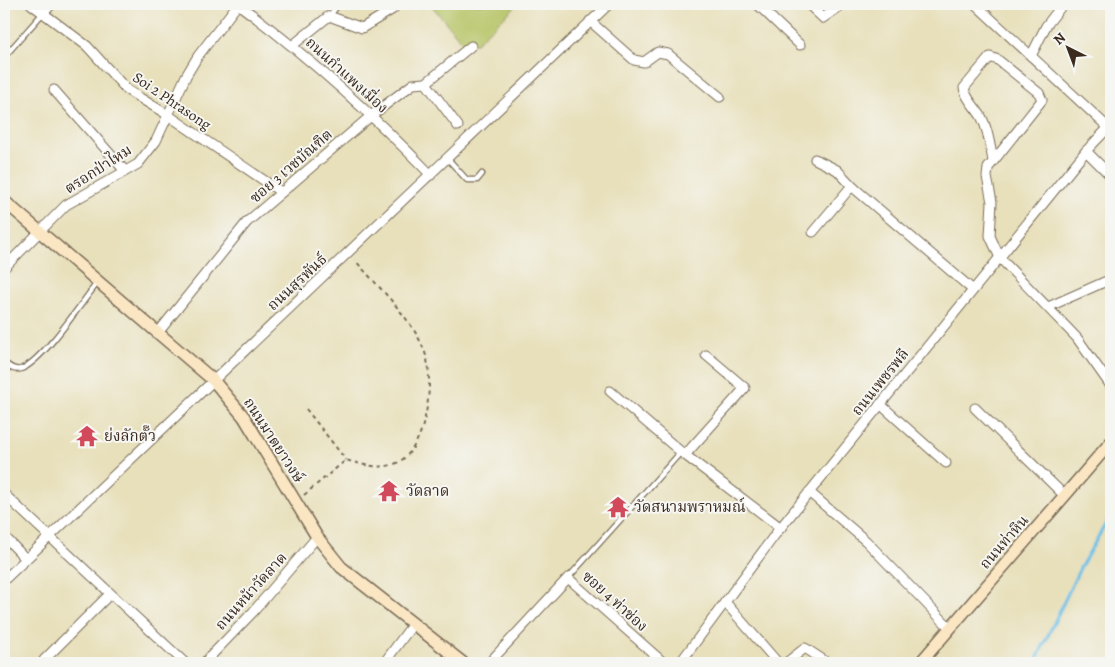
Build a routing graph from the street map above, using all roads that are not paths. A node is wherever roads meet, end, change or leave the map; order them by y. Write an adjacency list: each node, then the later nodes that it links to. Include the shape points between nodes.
1 (31, 4): 12 (street, Soi 2 Phrasong)
2 (52, 4): 12 (street)
3 (238, 4): 15 (street, ถนนกำแพงเมี่อง); 23 (street, ตรอกป่าไหม, via 198,56)
4 (339, 4): 13 (lane)
5 (609, 4): 14 (street, ถนนสุรพันธ์)
6 (757, 4): 16 (street)
7 (808, 4): 8 (street, via 823,18)
8 (843, 4)
9 (975, 4): 19 (street)
10 (1063, 4): 19 (street, via 1046,26)
11 (393, 9): 13 (street, via 362,28)
12 (43, 13): 18 (lane); 23 (street, Soi 2 Phrasong, via 87,46 127,90)
13 (329, 16): 15 (street)
14 (590, 21): 22 (street, via 634,60 644,62 658,52 668,54); 28 (street, ถนนสุรพันธ์)
15 (293, 45): 24 (street, ถนนกำแพงเมี่อง)
16 (800, 45)
17 (471, 46): 20 (street, ซอย 3 เวชบัณฑิต)
18 (4, 56)
19 (1032, 56): 26 (street)
20 (426, 83): 24 (street, ซอย 3 เวชบัณฑิต, via 413,84); 25 (street)
21 (54, 90): 31 (street)
22 (720, 97)
23 (168, 115): 31 (street, ตรอกป่าไหม, via 156,141 138,164); 36 (street, Soi 2 Phrasong)
24 (372, 115): 32 (street, ถนนกำแพงเมี่อง); 36 (street, ซอย 3 เวชบัณฑิต)
25 (458, 126)
26 (1111, 128): 27 (street, ถนนเพชรพลี)
27 (1086, 151): 34 (street); 40 (street, ถนนเพชรพลี)
28 (448, 159): 32 (street, ถนนสุรพันธ์); 33 (lane, via 467,180 477,180)
29 (815, 159): 35 (street, via 837,170)
30 (992, 161): 30 (street, via 1042,100 1039,93 998,60 990,58 964,88 986,127); 40 (street, via 987,177 992,202 990,236)
31 (125, 171): 38 (street, ตรอกป่าไหม, via 66,206)
32 (431, 174): 49 (street, ถนนสุรพันธ์)
33 (482, 174)
34 (1111, 176)
35 (854, 188): 39 (street, via 850,188); 44 (street)
36 (281, 192): 46 (street, ซอย 3 เวชบัณฑิต, via 247,222)
37 (4, 202): 38 (street, ถนนมาตยาวงษ์)
38 (39, 232): 41 (street, ตรอกป่าไหม); 43 (street, ถนนมาตยาวงษ์)
39 (813, 232)
40 (1000, 258): 44 (street, ถนนเพชรพลี); 45 (street)
41 (4, 268)
42 (1111, 279): 45 (street)
43 (98, 282): 46 (street, ถนนมาตยาวงษ์); 48 (lane, via 30,364 14,369)
44 (973, 290): 52 (street, ถนนเพชรพลี)
45 (1048, 307): 50 (street, via 1077,338)
46 (157, 334): 49 (street, ถนนมาตยาวงษ์)
47 (706, 356): 55 (street, via 745,388)
48 (4, 362)
49 (213, 380): 62 (street, ถนนสุรพันธ์); 63 (street, ถนนมาตยาวงษ์, via 244,417)
50 (1111, 386)
51 (610, 391): 55 (street)
52 (880, 404): 56 (street); 57 (street, ถนนเพชรพลี)
53 (975, 408): 59 (street)
54 (1111, 442): 59 (street, ถนนท่าหิน)
55 (683, 454): 60 (street); 65 (lane)
56 (946, 463)
57 (809, 492): 60 (street, ถนนเพชรพลี); 70 (street, via 860,535)
58 (4, 494): 62 (street)
59 (1064, 495): 70 (street, ถนนท่าหิน)
60 (781, 528): 68 (street, ถนนเพชรพลี)
61 (4, 536): 64 (street)
62 (49, 537): 64 (street, ถนนสุรพันธ์); 67 (street)
63 (317, 537): 69 (street, ถนนมาตยาวงษ์, via 341,567); 73 (street, ถนนหน้าวัดลาด)
64 (26, 559): 66 (street, ถนนสุรพันธ์)
65 (568, 578): 76 (street, ซอย 4 ท่าช่อง); 77 (street, ซอย 4 ท่าช่อง)
66 (4, 580)
67 (110, 594): 71 (street); 72 (street)
68 (726, 602): 78 (street, ถนนเพชรพลี); 79 (street)
69 (414, 624): 74 (street); 75 (street, ถนนมาตยาวงษ์)
70 (950, 628): 82 (street, ถนนท่าหิน)
71 (44, 660)
72 (185, 663)
73 (204, 663)
74 (384, 663)
75 (463, 663)
76 (489, 663)
77 (664, 663)
78 (680, 663)
79 (778, 663)
80 (786, 663): 81 (street, via 805,648)
81 (828, 663)
82 (920, 663)

